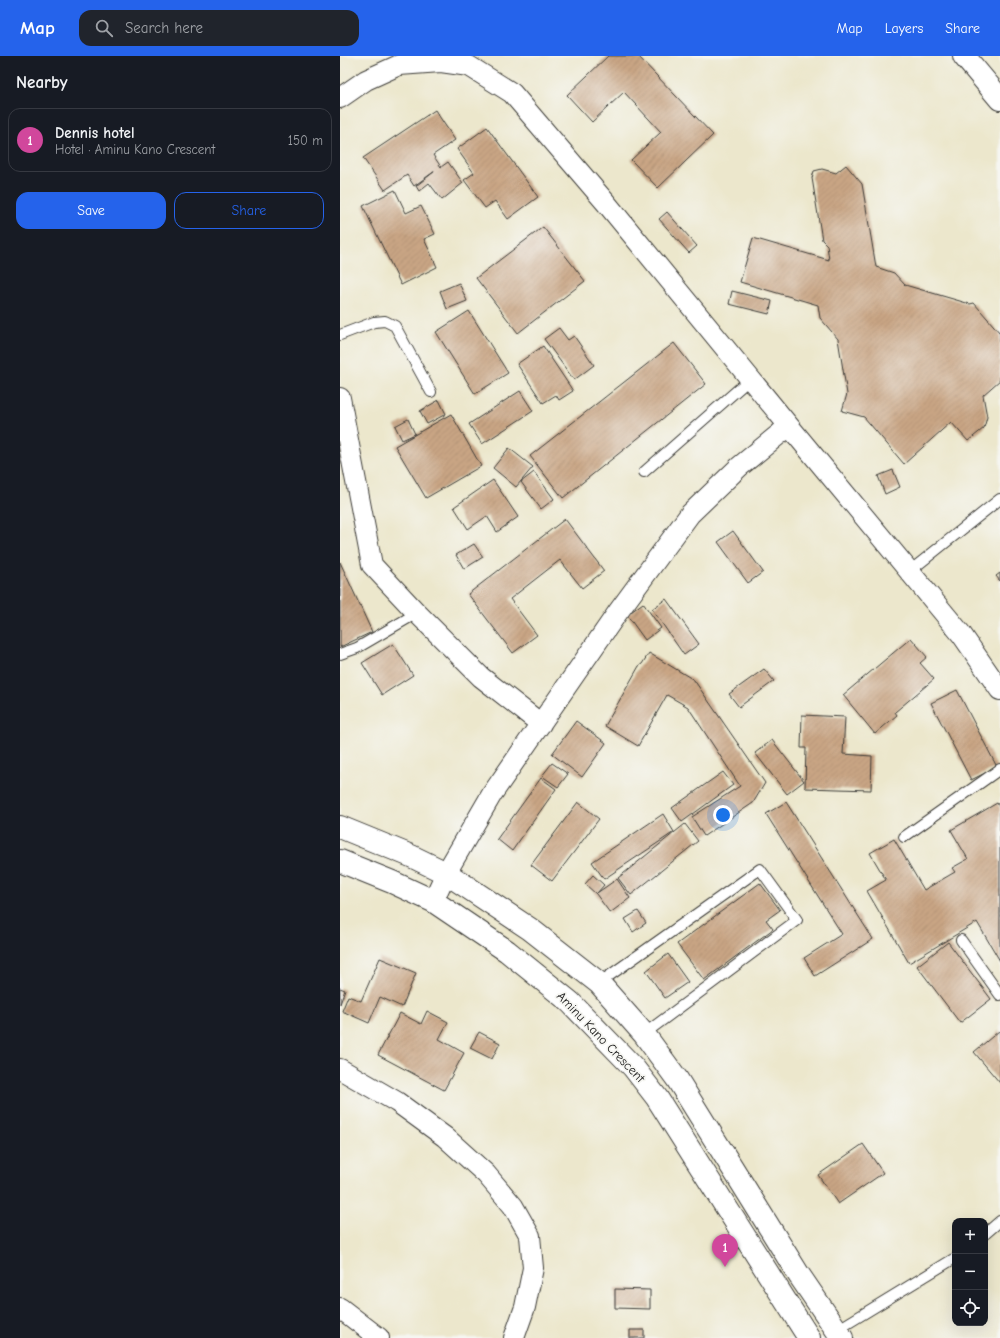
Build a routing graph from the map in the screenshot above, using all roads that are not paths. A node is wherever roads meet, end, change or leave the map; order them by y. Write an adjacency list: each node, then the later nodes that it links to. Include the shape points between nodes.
1 (964, 56): 4 (main road)
2 (469, 61): 3 (street, via 399,65 366,80); 6 (street, via 512,93 612,210)
3 (340, 98)
4 (1000, 100)
5 (340, 335): 7 (lane, via 374,322 384,321 394,326)
6 (750, 379): 9 (street); 10 (lane)
7 (431, 392)
8 (340, 398): 13 (street, via 372,565)
9 (789, 426): 12 (street); 16 (street, via 739,466 690,514)
10 (644, 472)
11 (1000, 499): 12 (lane)
12 (910, 571): 15 (street, via 962,635)
13 (417, 613): 14 (lane, via 357,648); 16 (street, via 480,677)
14 (340, 654)
15 (1000, 690)
16 (541, 724): 21 (street, via 492,794)
17 (1000, 769): 19 (lane)
18 (340, 827): 21 (main road)
19 (904, 837)
20 (340, 861): 22 (main road, Aminu Kano Crescent)
21 (446, 873): 22 (street); 24 (main road, via 530,929)
22 (433, 901): 35 (main road, Aminu Kano Crescent, via 507,951 570,1002 633,1067 657,1098)
23 (961, 940): 25 (lane)
24 (599, 983): 26 (main road); 26 (lane, via 760,869 797,920)
25 (1000, 995)
26 (644, 1034): 32 (main road, via 677,1079)
27 (340, 1069): 34 (street, via 397,1102 445,1137 486,1174 513,1206 530,1236 533,1268 525,1307)
28 (1000, 1221): 29 (lane)
29 (988, 1231)
30 (952, 1260): 32 (lane)
31 (340, 1308): 33 (street)
32 (839, 1334)
33 (379, 1338)
34 (514, 1338)
35 (808, 1338)

